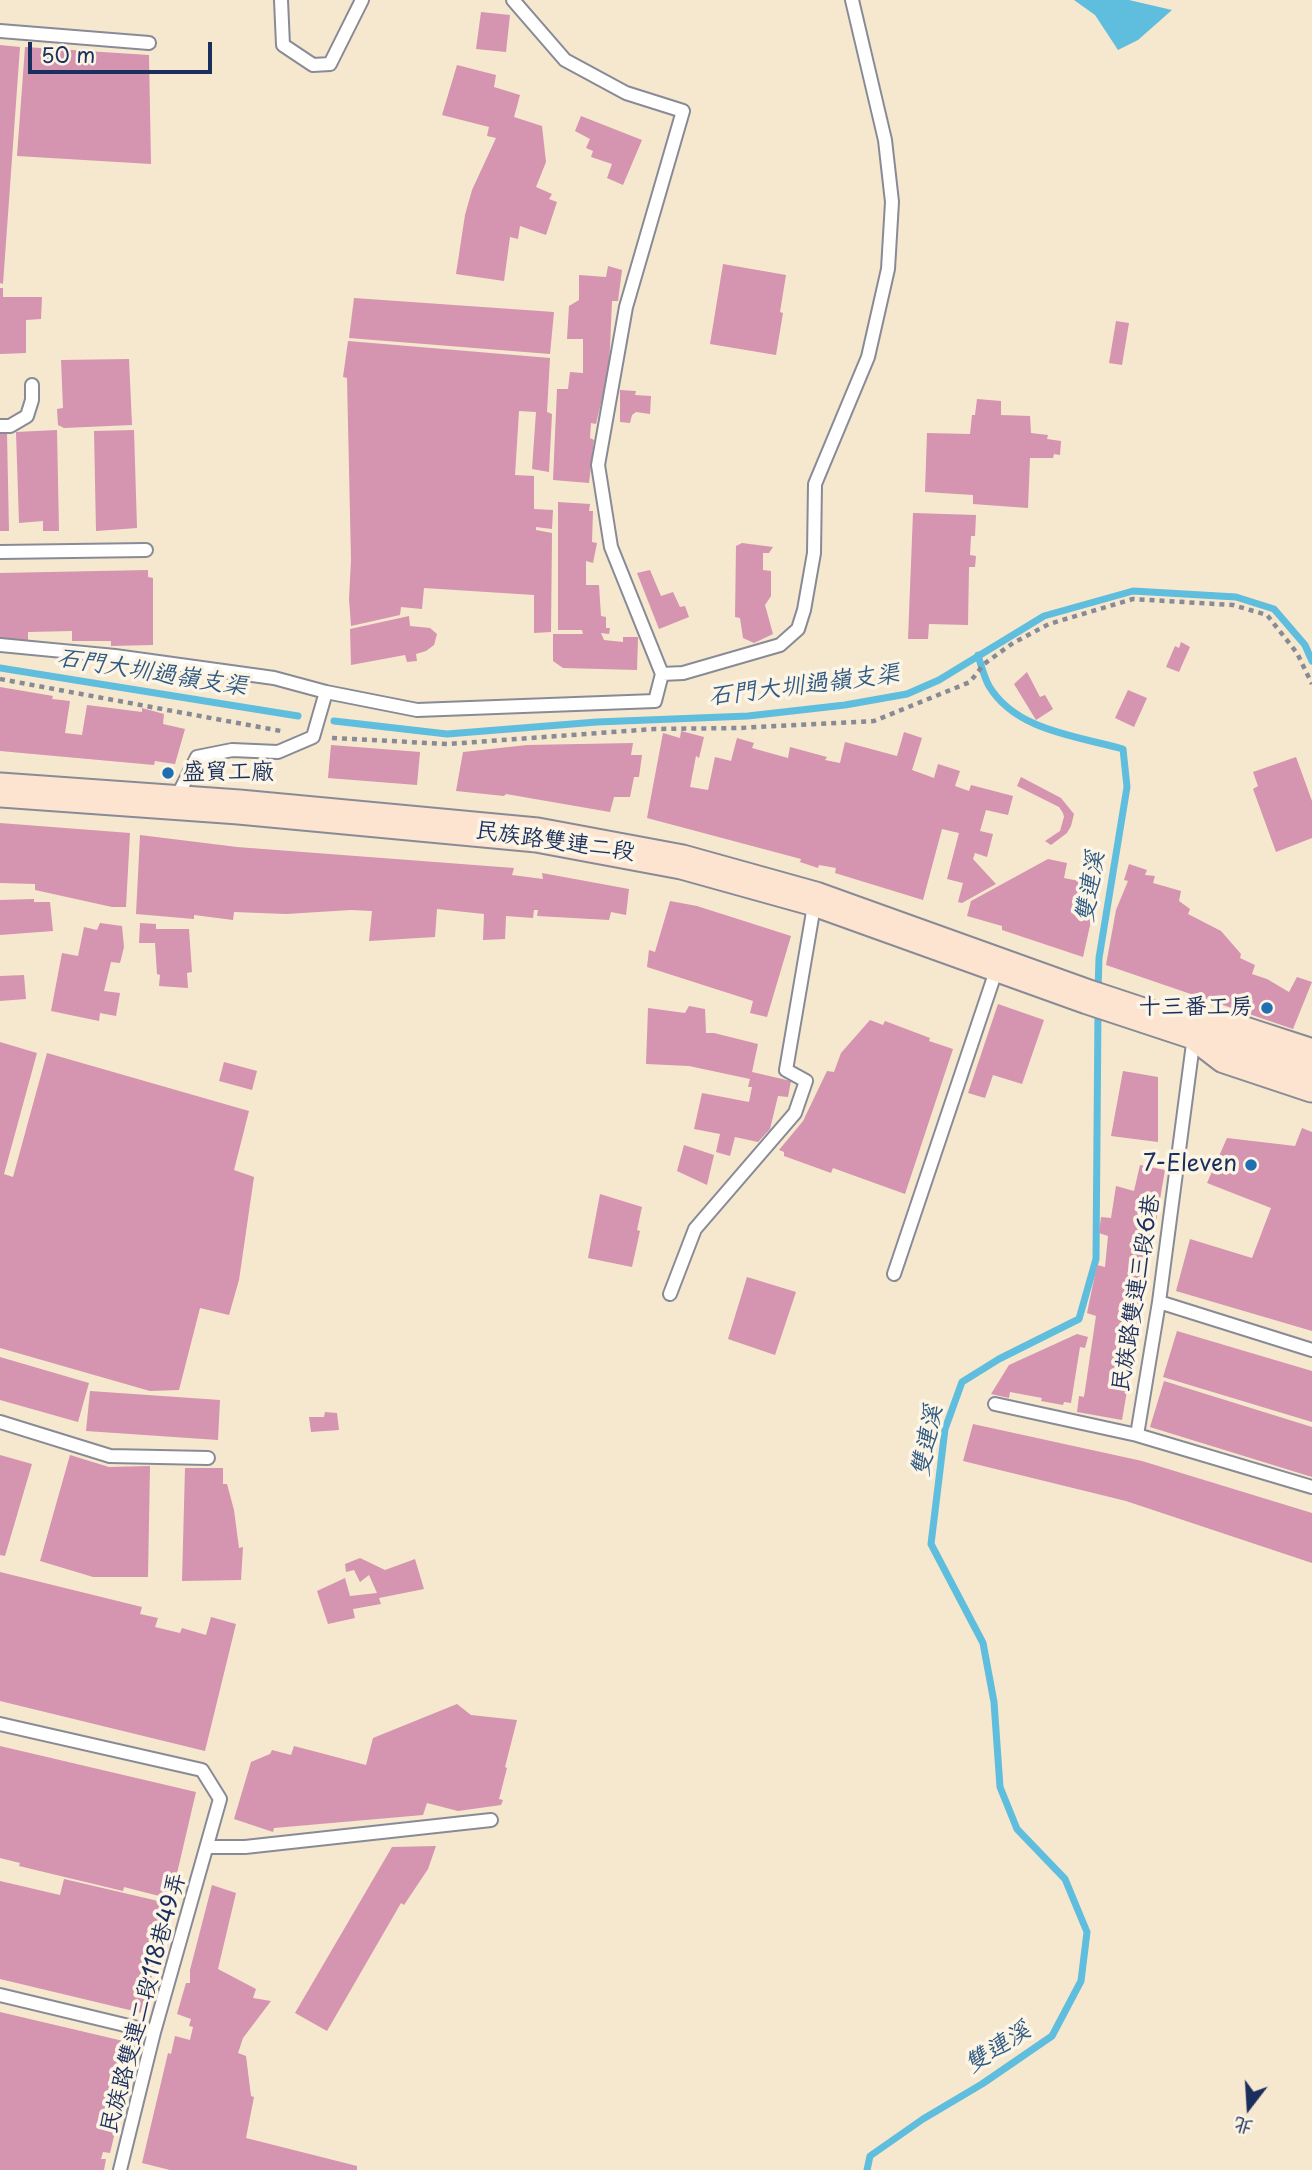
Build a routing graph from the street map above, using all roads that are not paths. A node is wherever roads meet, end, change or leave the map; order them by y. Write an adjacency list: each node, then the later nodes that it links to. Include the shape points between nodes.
1 (281, 0): 2 (lane, via 283,45 313,65 330,64)
2 (362, 0)
3 (513, 0): 12 (lane, via 565,60 626,93 682,111 626,307 598,465 611,547)
4 (852, 0): 12 (lane, via 885,140 892,202 888,269 868,357 815,484 814,553 804,610 798,629 780,645 683,673)
5 (0, 31): 6 (lane)
6 (149, 43)
7 (32, 385): 8 (lane, via 27,416)
8 (0, 426)
9 (146, 550): 10 (lane)
10 (0, 552)
11 (0, 645): 13 (lane, via 274,678)
12 (662, 674): 13 (lane, via 655,701 417,709)
13 (326, 692): 15 (lane, via 313,737 278,752 232,750 197,757)
14 (0, 790): 15 (main road, 民族路雙連二段)
15 (174, 802): 16 (main road, 民族路雙連二段, via 537,835 682,862)
16 (815, 899): 17 (main road, 民族路雙連二段); 22 (lane, via 786,1070 806,1081 795,1113 695,1229)
17 (998, 965): 18 (main road, 民族路雙連二段); 21 (lane)
18 (1194, 1032): 19 (main road, via 1234,1031); 20 (main road, via 1225,1056); 23 (lane, 民族路雙連三段6巷)
19 (1312, 1056)
20 (1312, 1085)
21 (894, 1274)
22 (670, 1294)
23 (1159, 1302): 24 (lane); 27 (lane, 民族路雙連三段6巷)
24 (1312, 1350)
25 (995, 1404): 27 (lane)
26 (0, 1422): 28 (lane, via 110,1456)
27 (1137, 1435): 29 (lane)
28 (208, 1458)
29 (1312, 1487)
30 (0, 1724): 32 (lane, 民族路雙連二段118巷49弄, via 202,1770 220,1800)
31 (491, 1820): 32 (lane, 民族路雙連二段118巷49弄, via 245,1847)
32 (208, 1847): 34 (lane, 民族路雙連二段118巷49弄)
33 (0, 1995): 34 (lane)
34 (154, 2032): 35 (lane, 民族路雙連二段118巷49弄)
35 (120, 2170)

